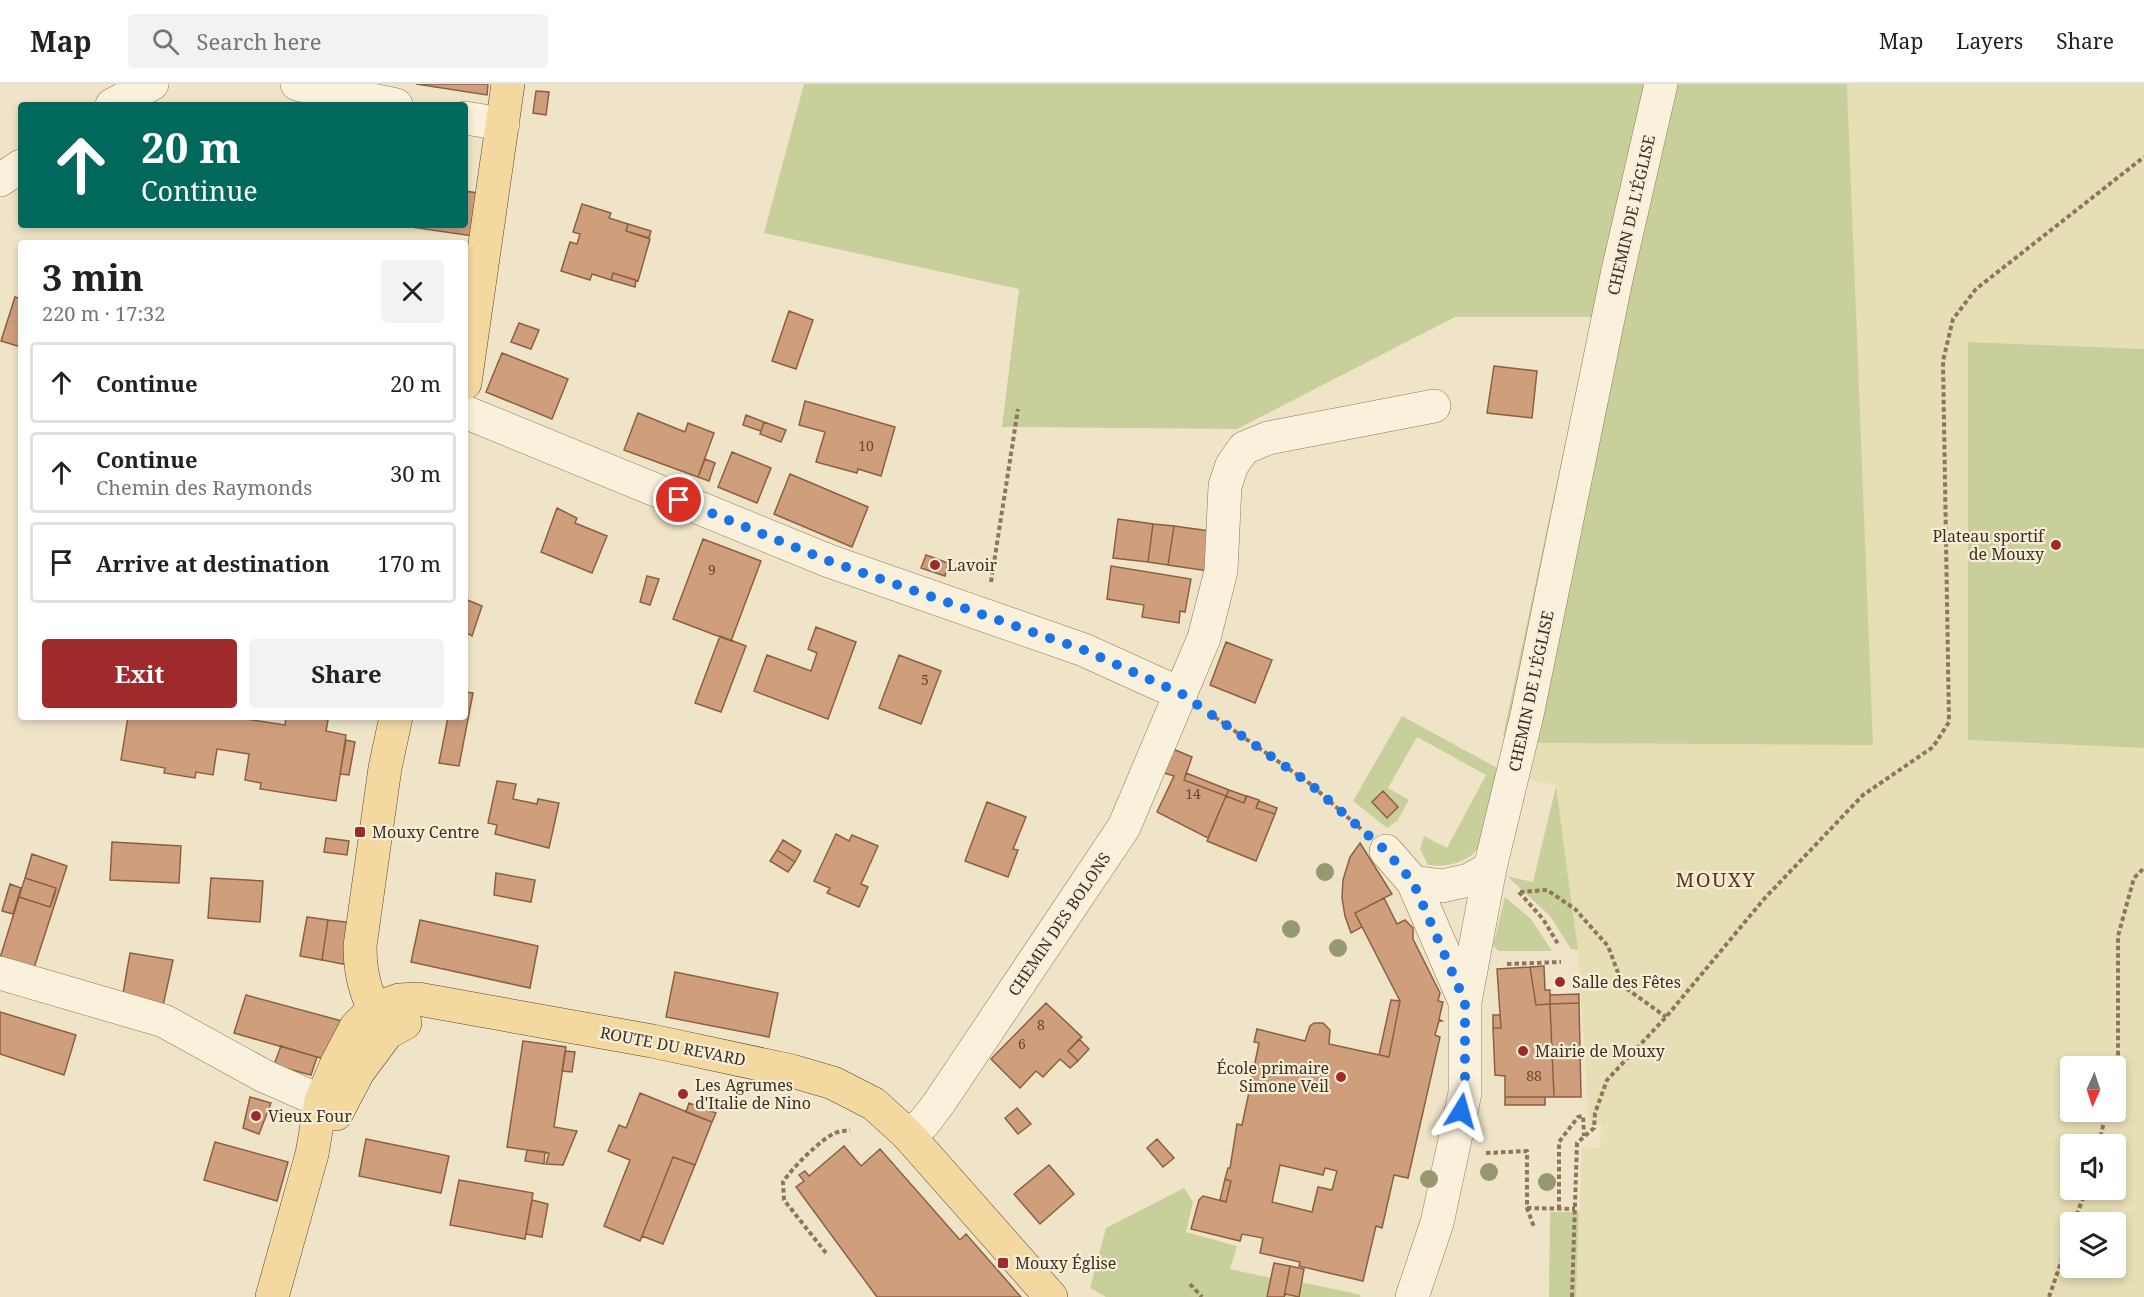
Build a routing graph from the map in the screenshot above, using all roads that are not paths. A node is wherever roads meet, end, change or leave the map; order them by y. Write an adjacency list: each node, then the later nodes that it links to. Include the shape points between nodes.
1 (152, 84): 5 (street)
2 (297, 84): 6 (street)
3 (508, 84): 8 (main road)
4 (1661, 84): 17 (street, CHEMIN DE L'ÉGLISE, via 1617,275 1527,715)
5 (118, 102)
6 (382, 102)
7 (468, 118): 8 (street)
8 (503, 124): 11 (main road)
9 (18, 168): 10 (street)
10 (0, 180)
11 (468, 363)
12 (1434, 406): 14 (street, CHEMIN DES BOLONS, via 1268,438 1244,448 1232,465 1225,486 1221,571 1204,638)
13 (468, 413): 14 (street, via 829,561 1084,650)
14 (1182, 694): 23 (street, CHEMIN DES BOLONS, via 1124,827 939,1103 923,1124)
15 (395, 720): 21 (main road, via 360,946 360,968 368,999)
16 (1386, 851): 18 (street)
17 (1490, 868): 18 (street, via 1469,880 1442,886); 20 (street, CHEMIN DE L'ÉGLISE)
18 (1413, 882): 20 (street)
19 (0, 973): 22 (street, via 164,1021 264,1076)
20 (1465, 1002): 27 (street, CHEMIN DE L'ÉGLISE, via 1465,1093 1437,1223)
21 (380, 1021): 22 (main road, ROUTE DU REVARD, via 356,1027); 23 (main road, ROUTE DU REVARD, via 399,1000 418,999 652,1041 833,1083 874,1104); 24 (main road, ROUTE DU REVARD, via 358,1072)
22 (321, 1101): 24 (main road, ROUTE DU REVARD)
23 (908, 1134): 26 (main road, ROUTE DU REVARD)
24 (312, 1154): 25 (main road, ROUTE DU REVARD)
25 (272, 1297)
26 (1051, 1297)
27 (1412, 1297)

